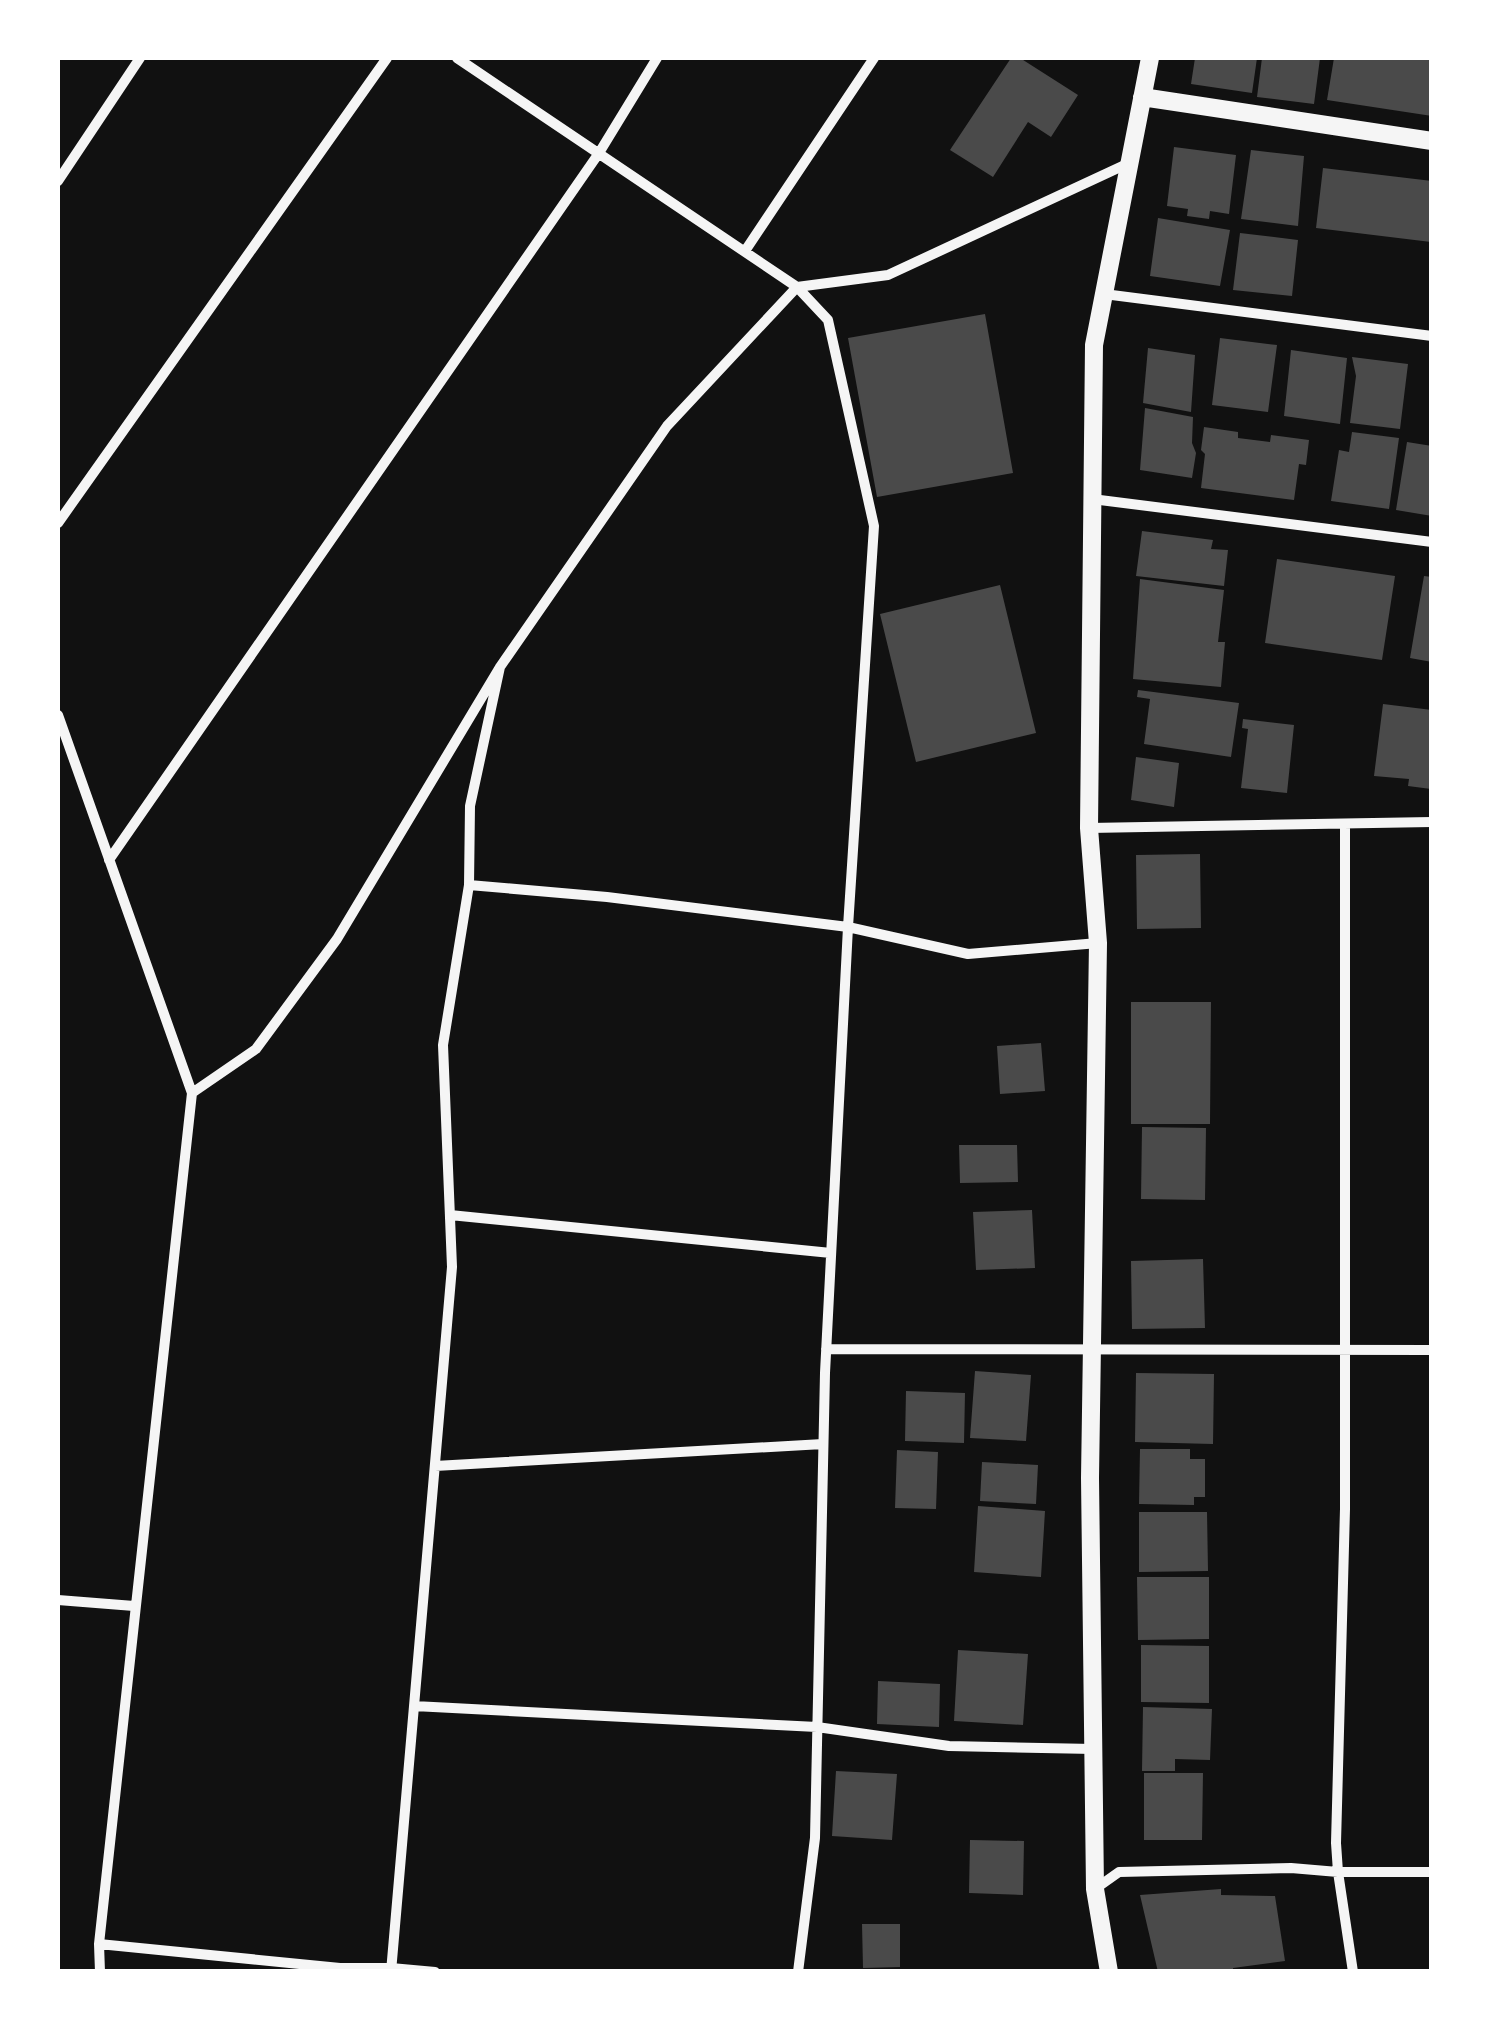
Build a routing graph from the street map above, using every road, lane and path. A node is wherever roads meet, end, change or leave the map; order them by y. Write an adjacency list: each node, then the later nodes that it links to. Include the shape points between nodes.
1 (140, 58): 11 (street)
2 (387, 58): 17 (street)
3 (457, 58): 9 (street)
4 (657, 58): 9 (street)
5 (874, 58): 12 (street)
6 (1150, 58): 7 (street)
7 (1142, 96): 8 (street); 10 (street)
8 (1432, 141)
9 (599, 152): 12 (street); 24 (street)
10 (1129, 163): 13 (street, via 888,275); 14 (street)
11 (58, 181)
12 (745, 251): 13 (street)
13 (798, 287): 19 (street, via 667,426); 26 (street, via 828,320 874,526)
14 (1104, 294): 15 (street); 16 (street, via 1094,345)
15 (1432, 336)
16 (1092, 499): 18 (street); 23 (street)
17 (58, 524)
18 (1432, 542)
19 (500, 667): 25 (street, via 470,806); 28 (street, via 337,939 256,1049)
20 (58, 715): 24 (street)
21 (1432, 822): 22 (street)
22 (1345, 824): 23 (street); 32 (street)
23 (1090, 828): 27 (street)
24 (109, 860): 28 (street)
25 (469, 885): 26 (street); 29 (street, via 443,1044)
26 (848, 927): 27 (street, via 968,954); 30 (street)
27 (1098, 942): 34 (street)
28 (192, 1094): 38 (street)
29 (450, 1215): 30 (street); 36 (street, via 452,1267)
30 (831, 1253): 31 (street)
31 (826, 1348): 34 (street); 35 (street)
32 (1345, 1349): 33 (street); 34 (street); 42 (street)
33 (1432, 1350)
34 (1092, 1351): 41 (street)
35 (823, 1444): 36 (street); 40 (street)
36 (434, 1466): 39 (street)
37 (58, 1600): 38 (street)
38 (134, 1606): 45 (street)
39 (414, 1706): 40 (street); 46 (street)
40 (818, 1728): 41 (street, via 950,1746); 49 (street, via 815,1838)
41 (1094, 1749): 44 (street)
42 (1338, 1872): 43 (street); 44 (street, via 1119,1872); 51 (street)
43 (1432, 1872)
44 (1095, 1889): 50 (street)
45 (100, 1944): 46 (street); 47 (street)
46 (391, 1970): 48 (street)
47 (100, 1972)
48 (435, 1972)
49 (798, 1972)
50 (1108, 1972)
51 (1353, 1972)

